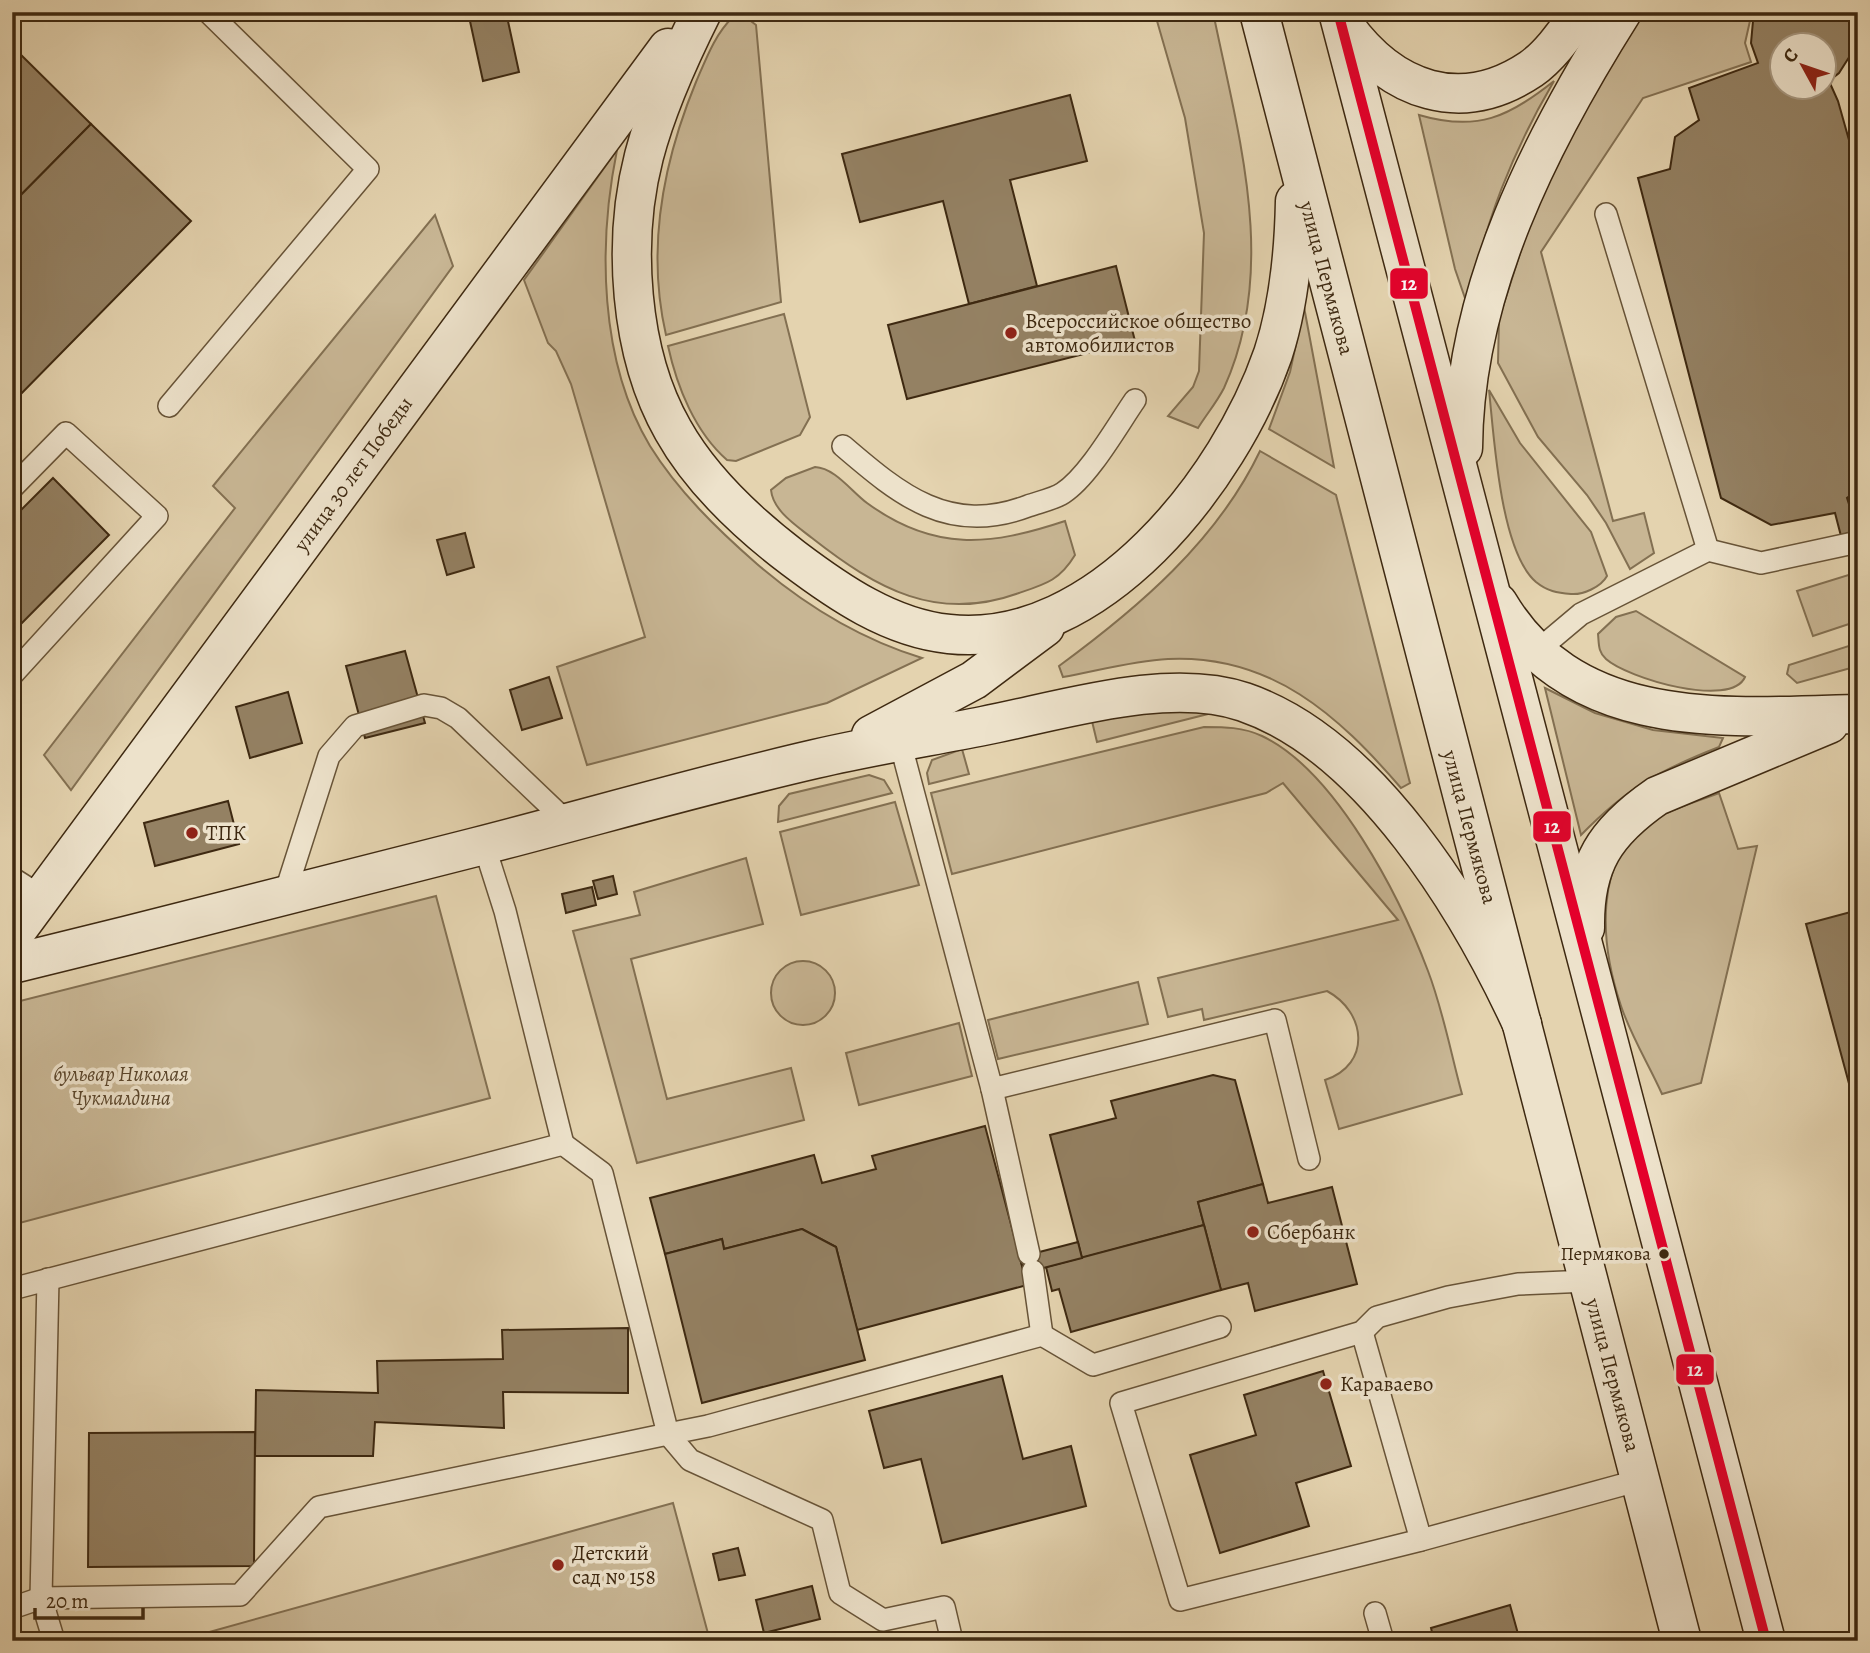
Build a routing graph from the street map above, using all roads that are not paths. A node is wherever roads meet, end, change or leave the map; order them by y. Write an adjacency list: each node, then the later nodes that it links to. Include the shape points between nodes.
1 (208, 12): 11 (lane, via 368,169)
2 (695, 12): 26 (street, улица 30 лет Победы)
3 (702, 12): 18 (street, via 653,125 634,216 640,332 653,384 673,430 700,469 758,528 821,579 879,613 928,631 975,635 1037,622)
4 (1259, 12): 8 (street, улица Пермякова)
5 (1581, 12): 7 (street, via 1533,68 1499,86 1462,94 1424,90 1388,73 1361,48)
6 (1622, 12): 14 (street, via 1548,136 1509,229 1474,349 1463,411)
7 (1339, 15): 14 (street)
8 (1293, 146): 18 (street, via 1292,266 1274,351 1242,428 1213,474 1163,533 1116,577); 31 (street, улица Пермякова)
9 (1606, 214): 16 (lane)
10 (1135, 400): 12 (lane, via 1100,452 1063,493 1010,513 966,518 922,506 888,485)
11 (169, 406)
12 (843, 446)
13 (12, 488): 20 (lane, via 66,433 157,516)
14 (1462, 489): 17 (street)
15 (1858, 542): 16 (lane, via 1761,563)
16 (1708, 550): 19 (lane, via 1581,614)
17 (1488, 586): 19 (street); 29 (street)
18 (1070, 607): 23 (street, via 964,685)
19 (1537, 651): 21 (street, via 1586,686 1641,707 1752,717)
20 (12, 675)
21 (1855, 713): 29 (street, via 1657,796 1632,814 1609,838 1585,893)
22 (900, 742): 23 (street); 31 (street, via 1174,693 1239,701 1277,715 1334,756 1448,885); 32 (lane)
23 (817, 758): 24 (street)
24 (568, 822): 25 (street); 27 (lane, via 458,718 424,705 355,726 340,740 329,756)
25 (484, 845): 27 (street); 33 (lane, via 505,911)
26 (27, 887): 28 (street, улица 30 лет Победы)
27 (284, 897): 30 (street)
28 (12, 937)
29 (1585, 962): 51 (street)
30 (12, 964)
31 (1522, 1024): 36 (street, улица Пермякова)
32 (992, 1089): 34 (lane, via 1275,1020); 40 (lane, via 1031,1263)
33 (562, 1144): 35 (lane); 41 (lane, via 602,1173)
34 (1309, 1159)
35 (48, 1279): 37 (lane); 44 (lane)
36 (1588, 1281): 39 (lane, via 1518,1284 1448,1297 1377,1317); 42 (street, улица Пермякова)
37 (12, 1289)
38 (1220, 1327): 40 (lane, via 1093,1365)
39 (1362, 1332): 43 (lane); 43 (lane, via 1121,1402 1180,1600)
40 (1042, 1335): 41 (lane)
41 (668, 1434): 44 (lane, via 318,1507 240,1595); 48 (lane, via 690,1460 822,1520 840,1593 883,1620 944,1607)
42 (1640, 1480): 43 (lane); 50 (street, улица Пермякова)
43 (1421, 1540)
44 (41, 1598): 45 (lane); 47 (lane)
45 (12, 1608)
46 (1375, 1613): 49 (lane)
47 (54, 1641)
48 (952, 1641)
49 (1383, 1641)
50 (1682, 1641)
51 (1766, 1641)

